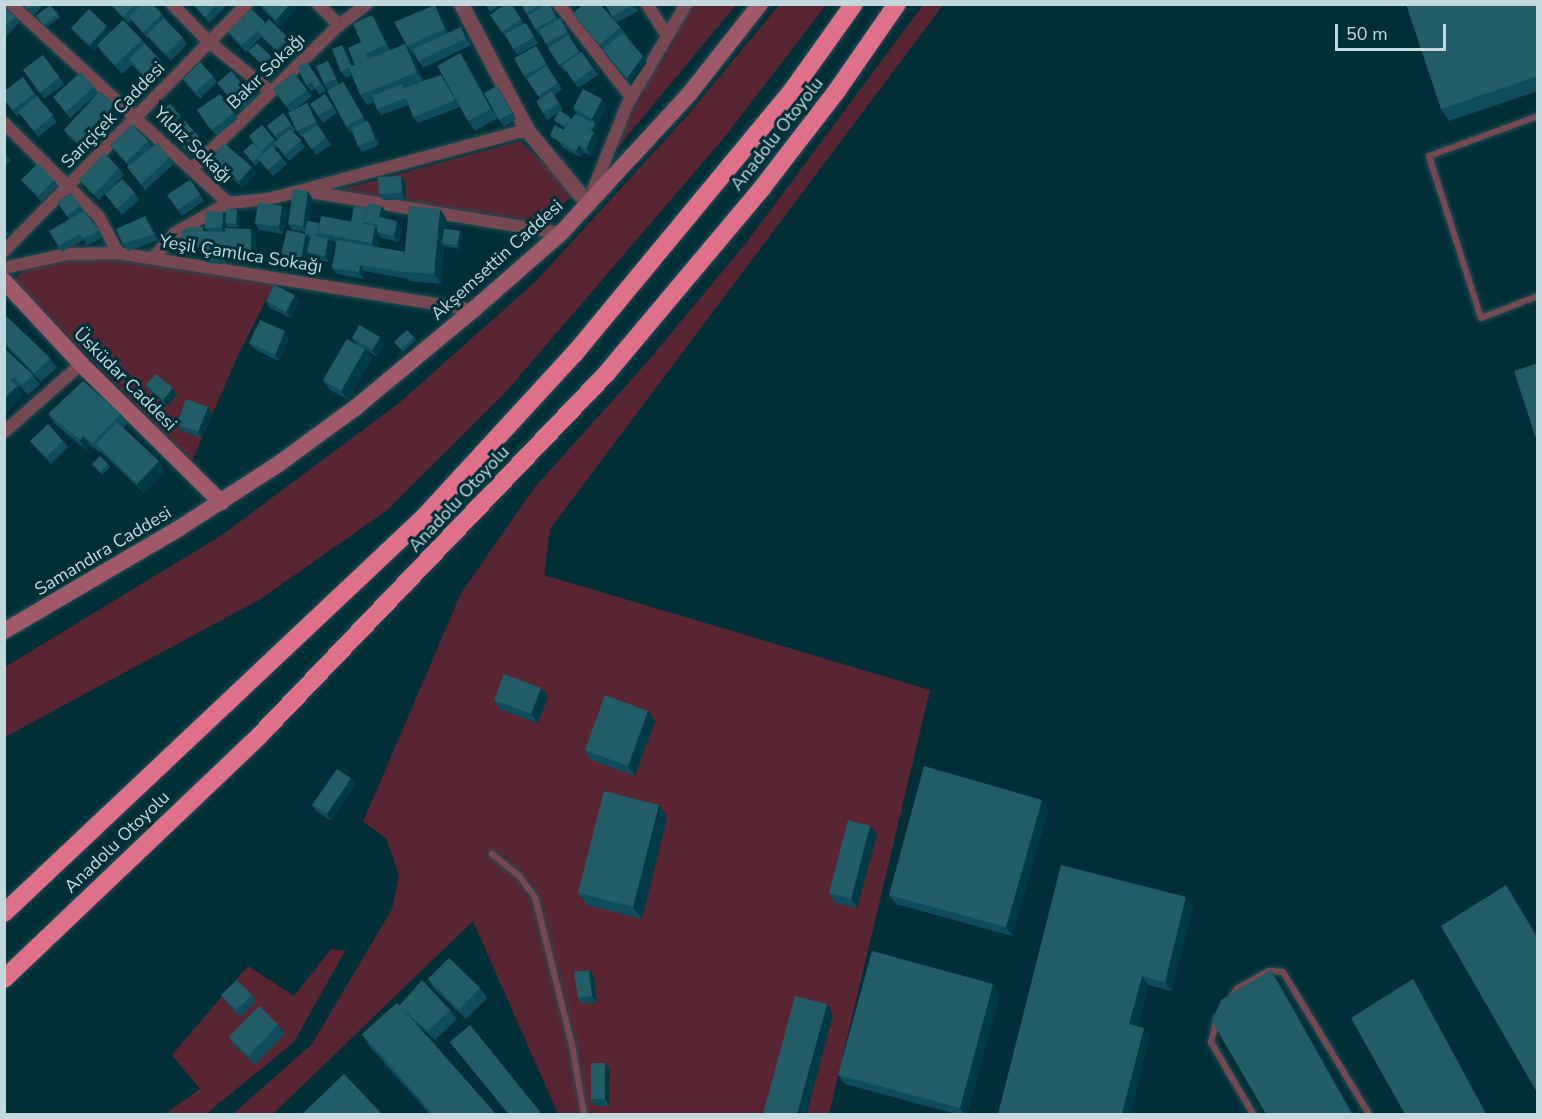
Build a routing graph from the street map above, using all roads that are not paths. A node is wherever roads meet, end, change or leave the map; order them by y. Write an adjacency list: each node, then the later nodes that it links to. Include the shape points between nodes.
1 (10, 4): 18 (street, Yıldız Sokağı)
2 (172, 4): 15 (street)
3 (247, 4): 15 (street, Sarıçiçek Caddesi)
4 (318, 4): 13 (street)
5 (367, 4): 13 (street, Bakır Sokağı)
6 (461, 4): 21 (street)
7 (559, 4): 17 (street)
8 (647, 4): 14 (street)
9 (686, 4): 14 (street)
10 (760, 4): 26 (main road, Akşemsettin Caddesi, via 690,93)
11 (854, 4): 40 (highway, Anadolu Otoyolu, via 794,88 575,353 425,516)
12 (897, 4): 41 (highway, Anadolu Otoyolu, via 762,188 606,374 268,727)
13 (339, 25): 16 (street, Bakır Sokağı)
14 (666, 34): 17 (street)
15 (209, 42): 16 (street); 18 (street, Sarıçiçek Caddesi)
16 (270, 91): 22 (street, Bakır Sokağı)
17 (631, 97): 26 (street)
18 (136, 115): 22 (street, Yıldız Sokağı); 23 (street, Sarıçiçek Caddesi)
19 (1537, 118): 33 (lane, via 1429,156 1481,318)
20 (4, 123): 23 (street)
21 (527, 130): 24 (street, Yıldız Sokağı); 26 (street)
22 (194, 168): 25 (street, Yıldız Sokağı)
23 (71, 185): 28 (street, Sarıçiçek Caddesi); 29 (street, via 99,217)
24 (300, 190): 25 (street, Yıldız Sokağı); 27 (street)
25 (228, 203): 30 (street, via 176,233)
26 (588, 204): 27 (main road, Akşemsettin Caddesi)
27 (561, 234): 34 (main road, Akşemsettin Caddesi)
28 (4, 251)
29 (118, 253): 30 (street, Yeşil Çamlıca Sokağı); 31 (street, Yeşil Çamlıca Sokağı, via 67,254)
30 (153, 258): 34 (street, Yeşil Çamlıca Sokağı)
31 (4, 268)
32 (4, 281): 35 (main road, Üsküdar Caddesi)
33 (1538, 296)
34 (473, 310): 37 (main road, Akşemsettin Caddesi, via 355,408)
35 (81, 364): 36 (street); 37 (main road, Üsküdar Caddesi)
36 (4, 432)
37 (221, 502): 38 (main road, Samandıra Caddesi)
38 (4, 632)
39 (492, 854): 44 (lane, via 519,876 535,897 572,1045)
40 (4, 913)
41 (4, 979)
42 (1226, 1004): 46 (lane, via 1238,988 1269,971 1283,972)
43 (1221, 1012): 45 (lane, via 1215,1020 1211,1042)
44 (584, 1114)
45 (1253, 1114)
46 (1369, 1114)

